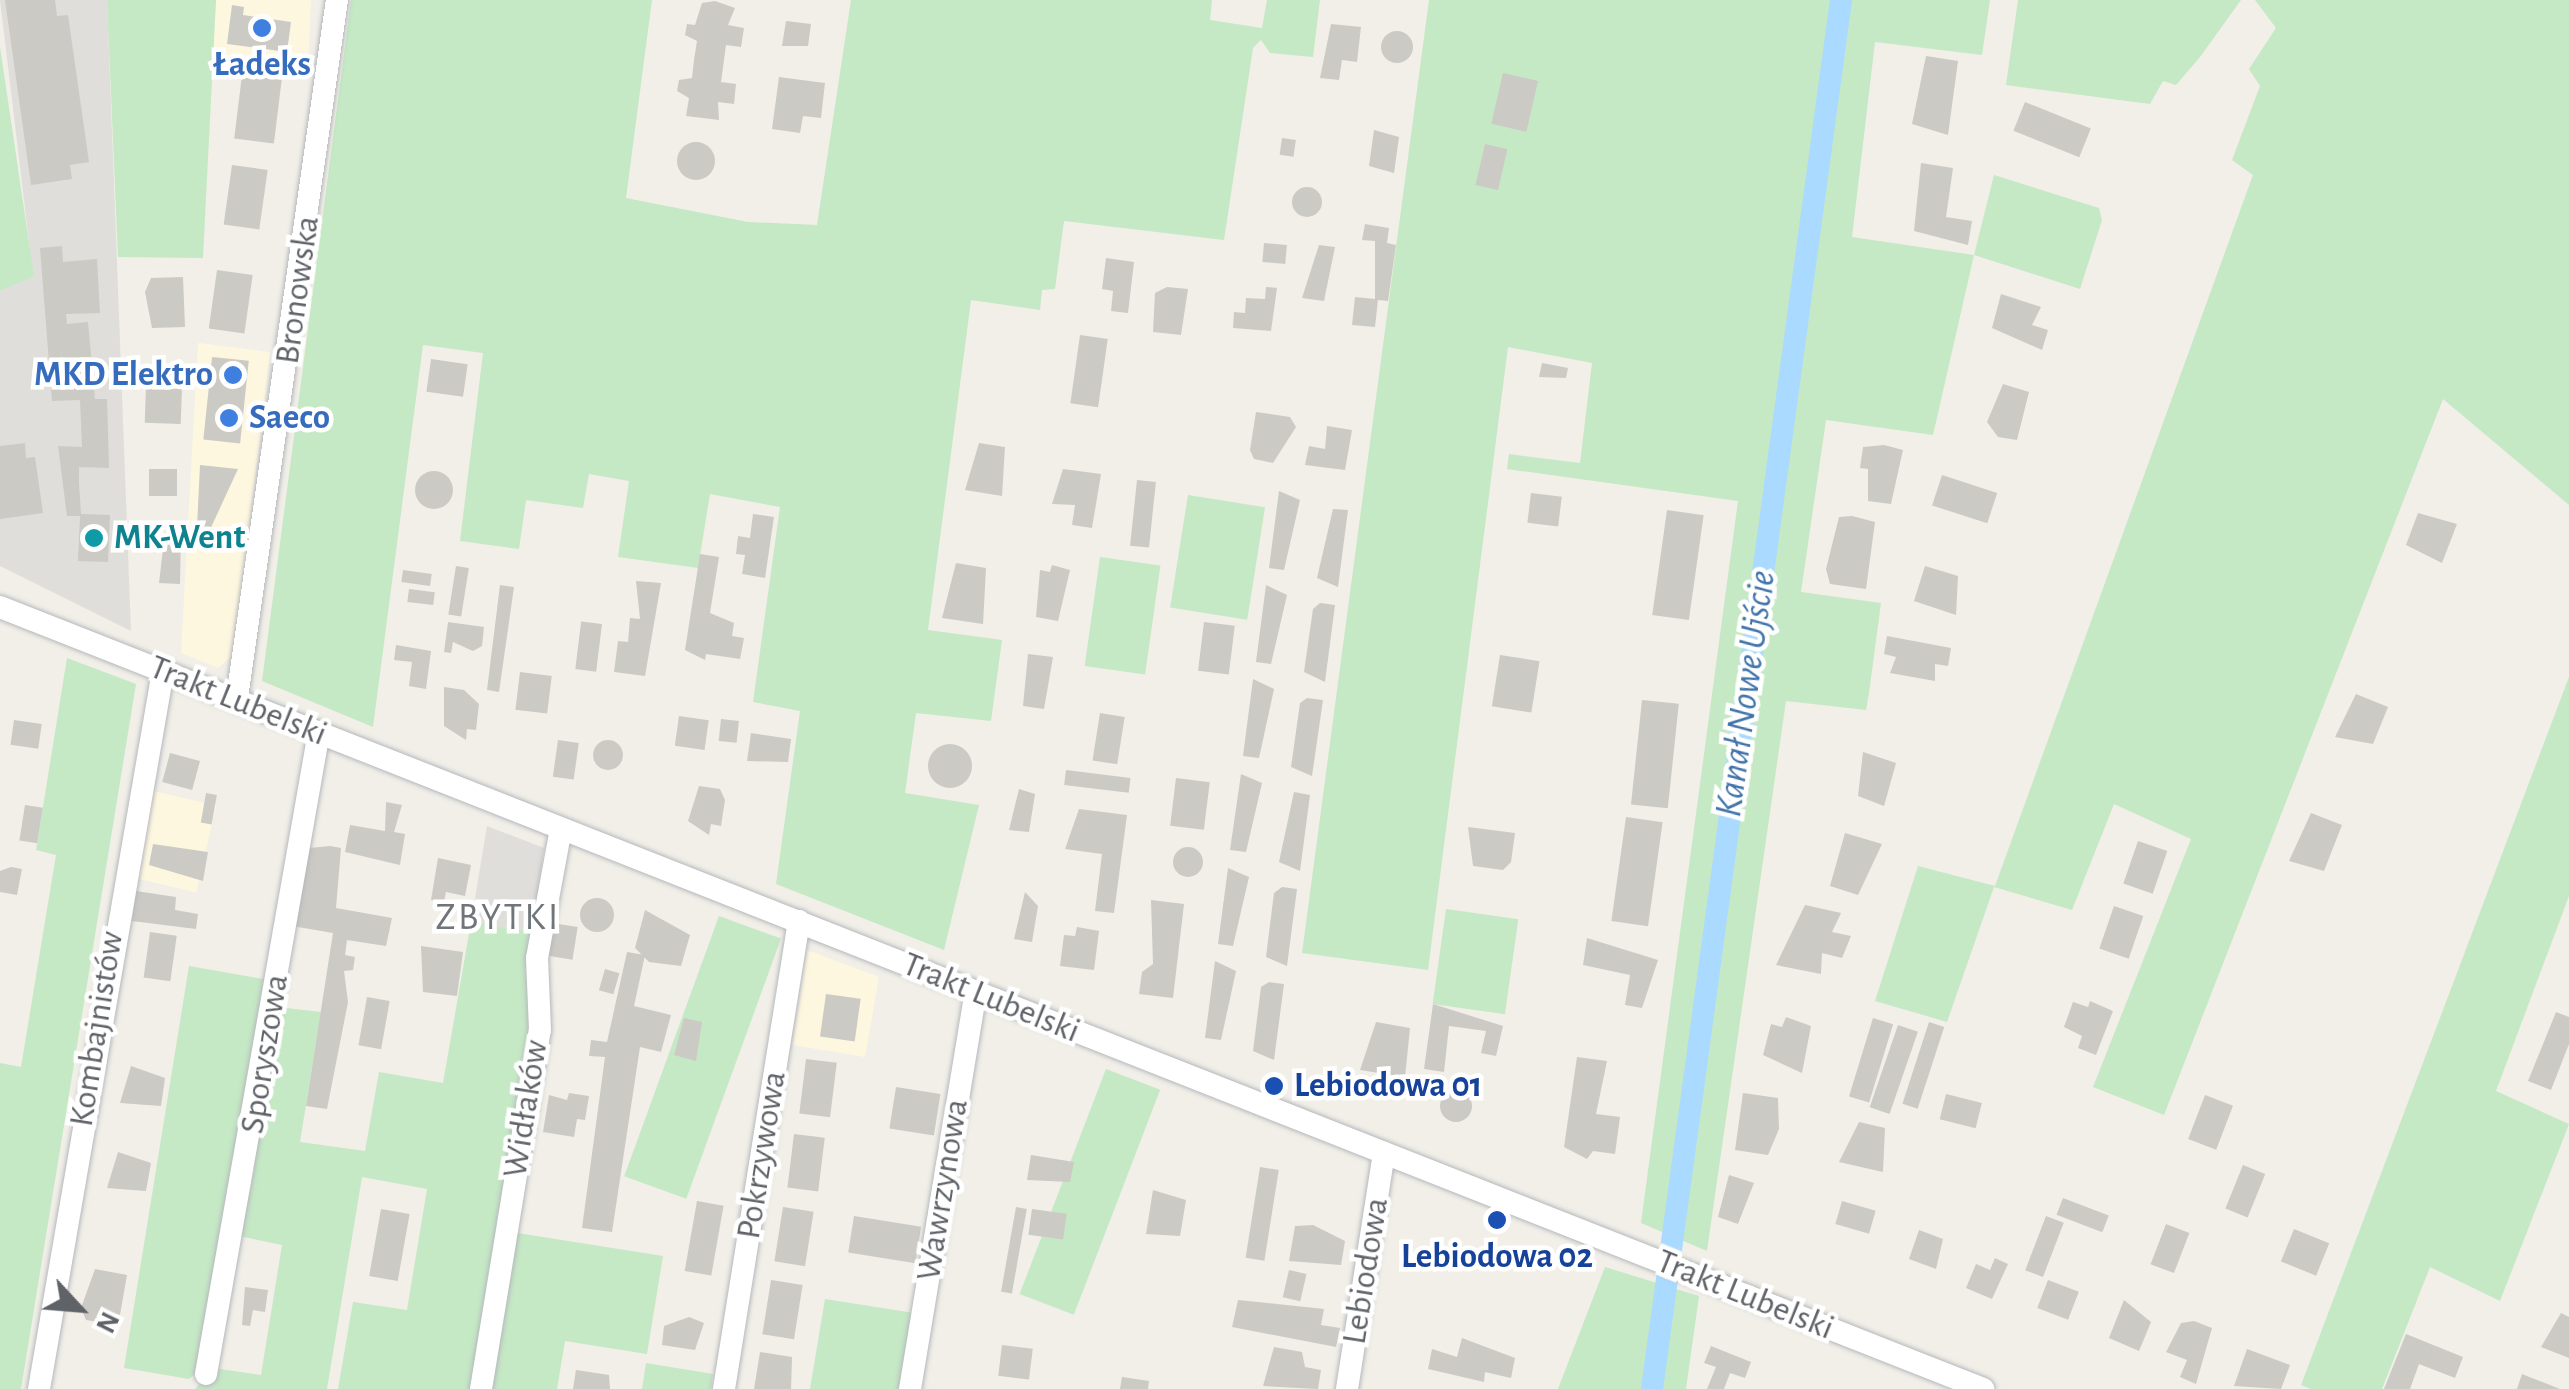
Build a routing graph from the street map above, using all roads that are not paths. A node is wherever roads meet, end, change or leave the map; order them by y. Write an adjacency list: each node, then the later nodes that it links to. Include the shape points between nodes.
1 (337, 0): 4 (street, Bronowska)
2 (0, 607): 3 (street, Trakt Lubelski)
3 (163, 671): 4 (street, Trakt Lubelski); 11 (street, Kombajnistów)
4 (237, 698): 5 (street, Trakt Lubelski)
5 (319, 732): 6 (street, Trakt Lubelski); 10 (street, Sporyszowa)
6 (561, 829): 7 (street, Trakt Lubelski); 12 (street, Widłaków, via 537,958 540,1030)
7 (799, 921): 8 (street, Trakt Lubelski); 13 (street, Pokrzywowa)
8 (976, 992): 9 (street, Trakt Lubelski); 14 (street, Wawrzynowa)
9 (1384, 1153): 15 (street, Lebiodowa); 16 (street, Trakt Lubelski)
10 (206, 1374)
11 (39, 1389)
12 (480, 1389)
13 (724, 1389)
14 (910, 1389)
15 (1347, 1389)
16 (1983, 1389)

